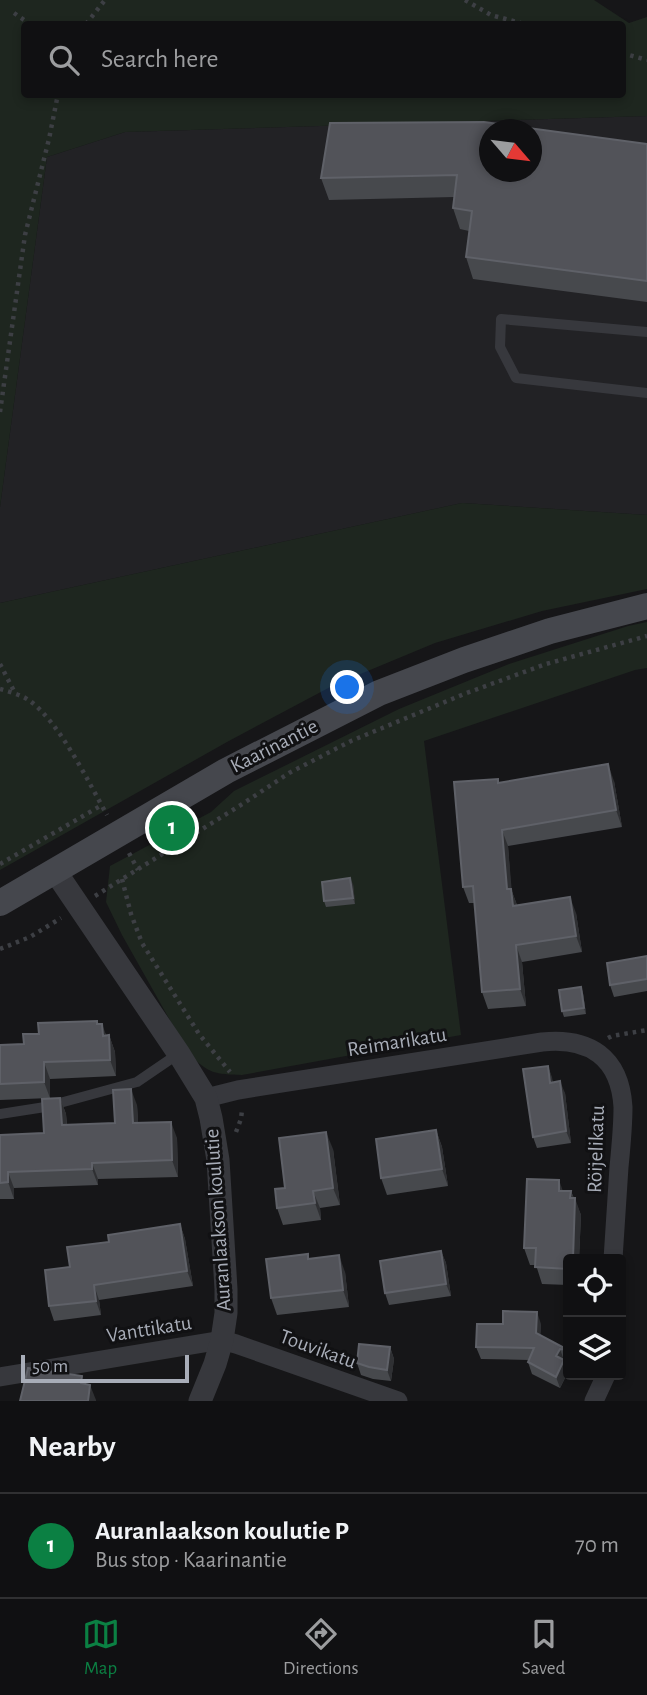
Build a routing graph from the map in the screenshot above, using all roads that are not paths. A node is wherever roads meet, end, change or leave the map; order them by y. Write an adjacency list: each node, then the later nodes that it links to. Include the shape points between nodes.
1 (647, 332): 2 (lane, via 501,318 500,347 516,378)
2 (647, 393)
3 (647, 606): 4 (main road, Kaarinantie, via 550,631 379,693 226,771)
4 (55, 871): 5 (main road, Kaarinantie); 7 (street, Auranlaakson koulutie)
5 (0, 903)
6 (594, 1050): 8 (street, Reimarikatu, via 568,1041 542,1042); 10 (street, Röijelikatu, via 618,1080 623,1106)
7 (179, 1054): 8 (street, Auranlaakson koulutie); 9 (lane, via 137,1082)
8 (206, 1098): 11 (street, Auranlaakson koulutie, via 218,1160 226,1276)
9 (0, 1114)
10 (613, 1254)
11 (222, 1340): 13 (street, Vanttikatu); 14 (street, Auranlaakson koulutie); 15 (street, Touvikatu)
12 (604, 1380): 16 (street)
13 (1, 1382)
14 (200, 1401)
15 (398, 1401)
16 (594, 1401)

